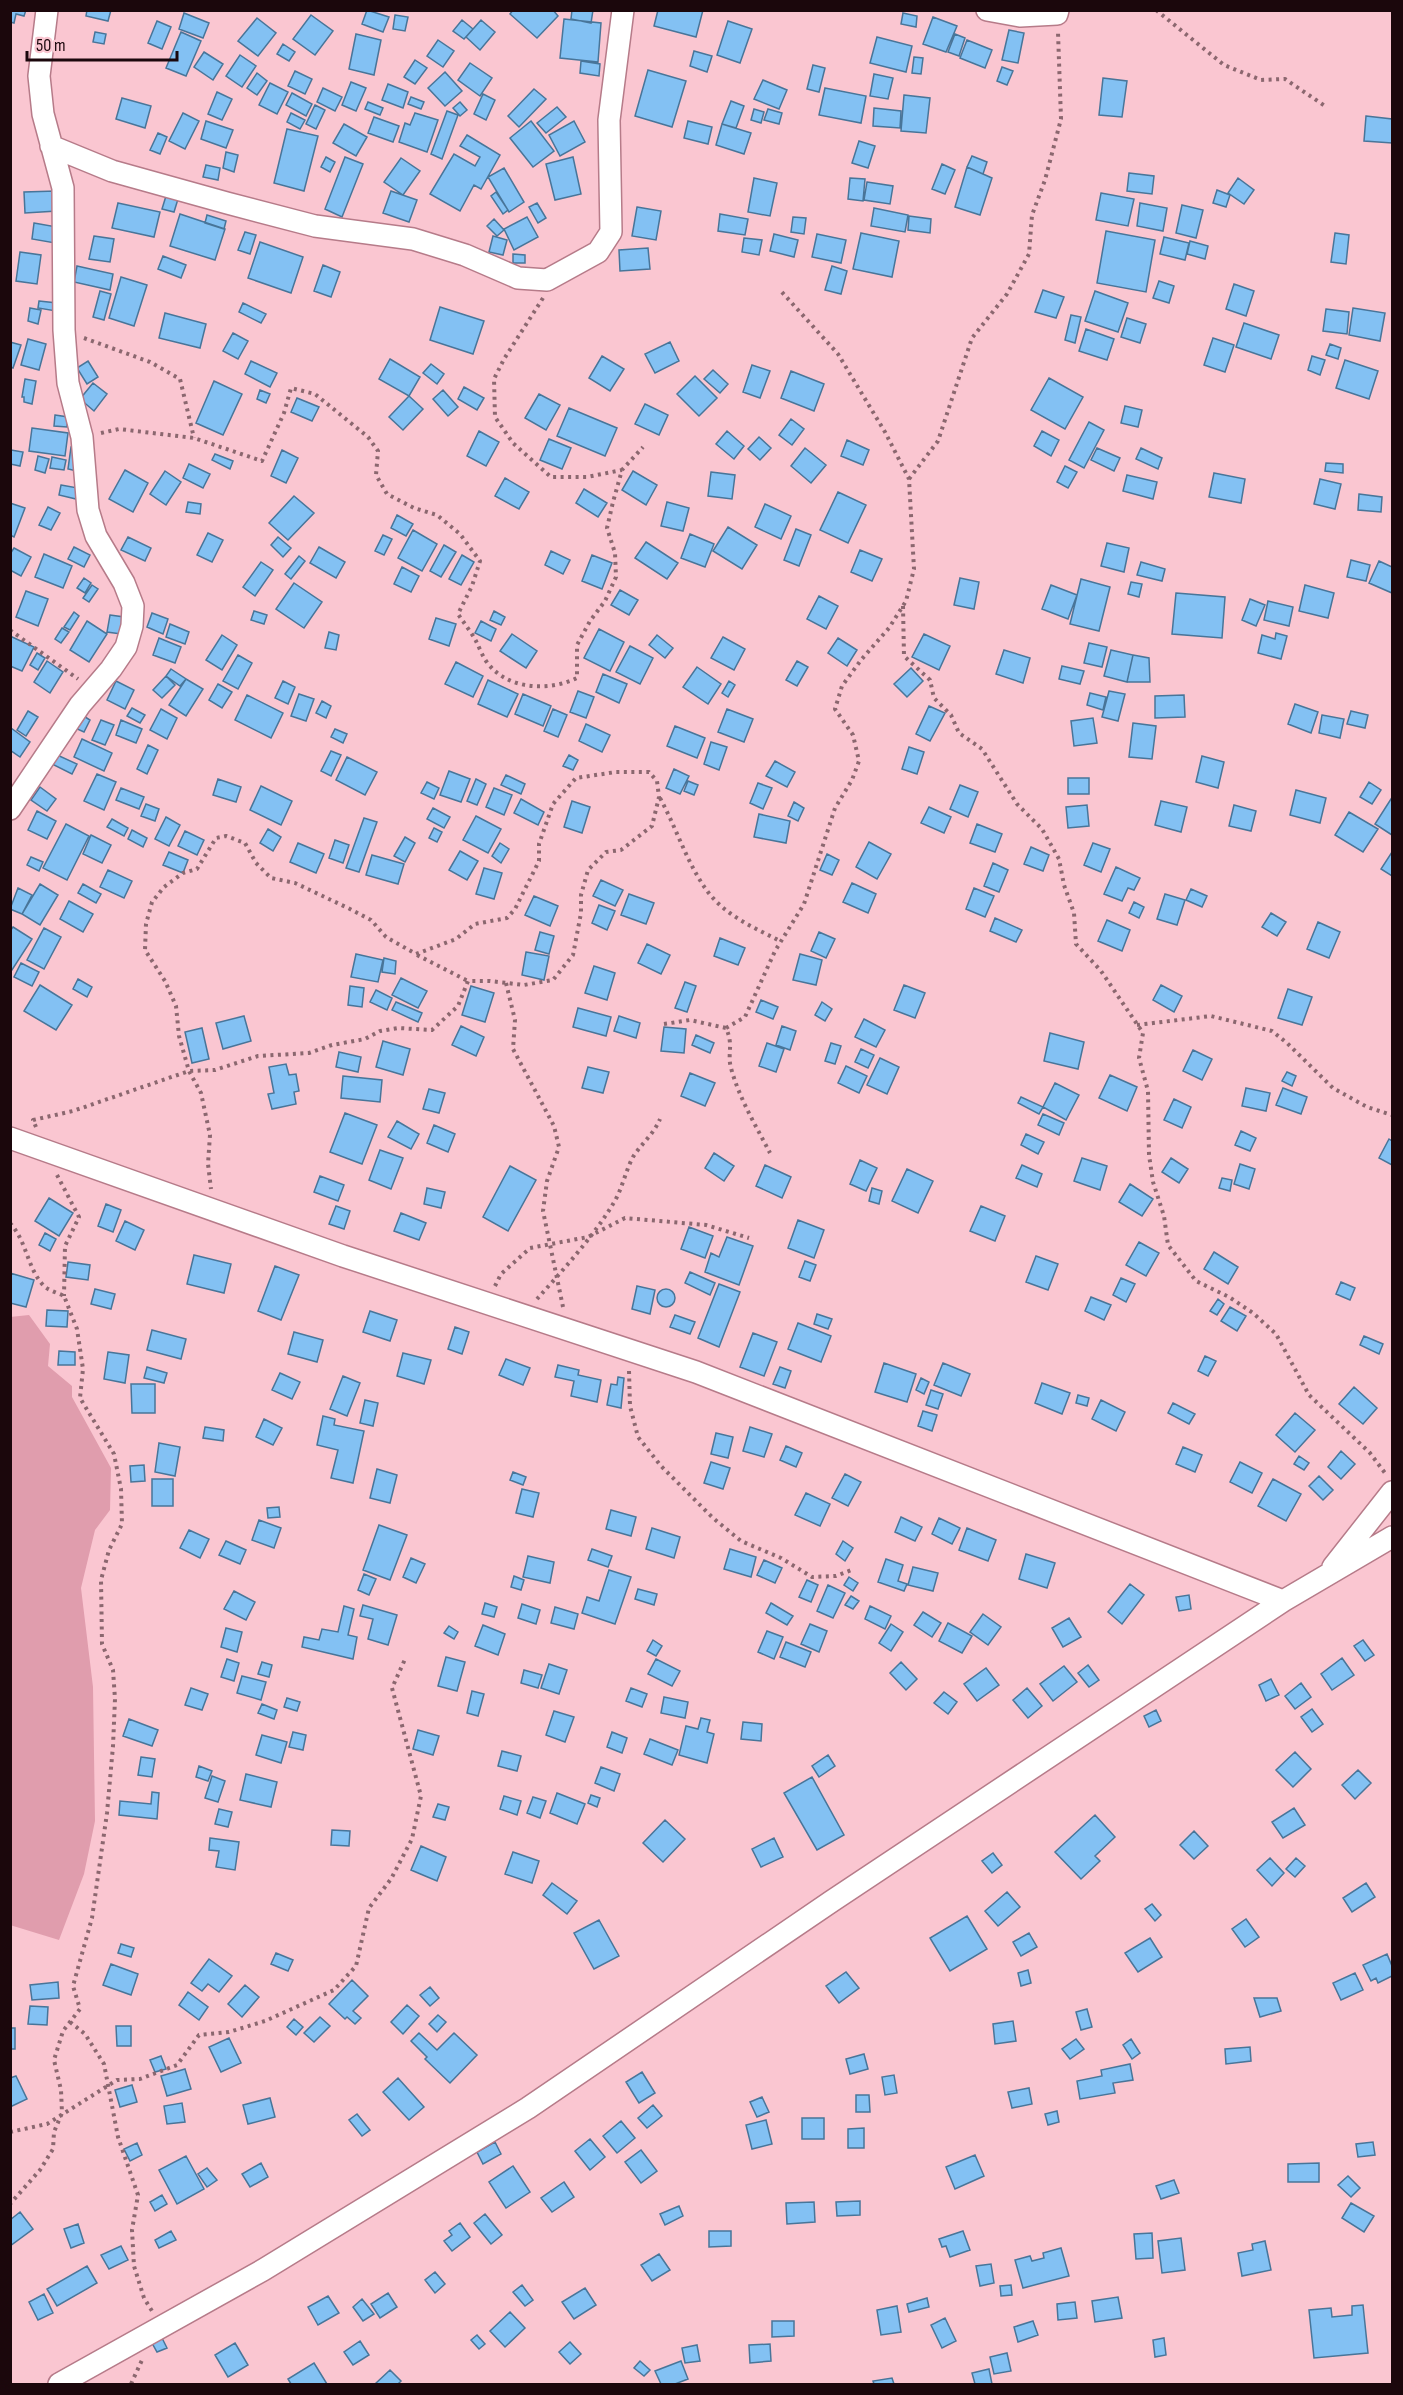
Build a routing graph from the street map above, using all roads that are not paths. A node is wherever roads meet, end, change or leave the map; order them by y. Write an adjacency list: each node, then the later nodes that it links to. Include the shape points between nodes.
1 (47, 10): 5 (street, via 39,76)
2 (623, 10): 5 (street, via 609,120 611,232 598,252 548,280 518,278 465,255 413,239 315,226 112,171)
3 (987, 10): 4 (street, via 1020,16)
4 (1057, 12)
5 (51, 146): 6 (street, via 63,188 68,383 82,437 88,510 96,536 133,606 132,626 126,647)
6 (10, 809)
7 (10, 1138): 11 (street, via 696,1372)
8 (1390, 1484): 10 (street)
9 (1392, 1537): 10 (street)
10 (1326, 1576): 11 (street)
11 (1283, 1601): 12 (street, via 528,2108 263,2270)
12 (59, 2385)

